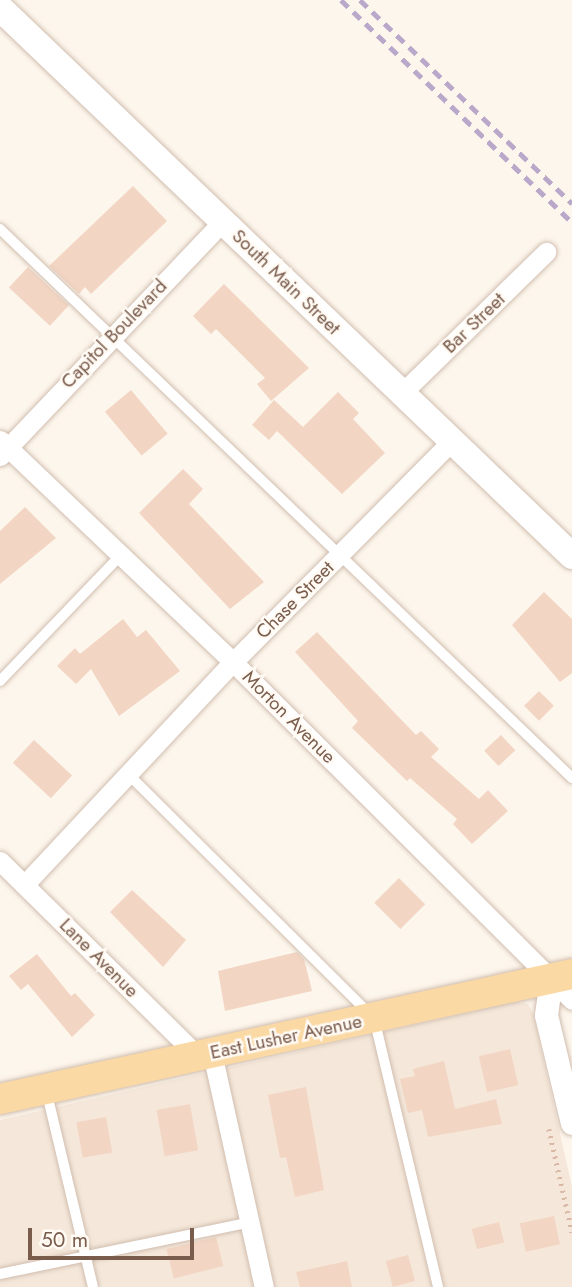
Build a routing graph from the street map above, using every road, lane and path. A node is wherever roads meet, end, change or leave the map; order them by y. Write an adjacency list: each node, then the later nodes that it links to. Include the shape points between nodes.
1 (0, 8): 2 (main road, South Main Street)
2 (223, 221): 5 (street, Capitol Boulevard); 6 (main road, South Main Street)
3 (0, 229): 5 (lane)
4 (546, 252): 6 (street, Bar Street)
5 (112, 337): 8 (street, Capitol Boulevard); 10 (lane)
6 (402, 393): 7 (main road, South Main Street)
7 (452, 441): 10 (street, Chase Street); 11 (main road, South Main Street)
8 (1, 448): 9 (street, Morton Avenue)
9 (121, 555): 12 (street, Morton Avenue); 13 (lane)
10 (339, 555): 12 (street, Chase Street); 15 (lane)
11 (572, 556)
12 (233, 662): 14 (street, Chase Street); 18 (street, Morton Avenue)
13 (0, 681)
14 (128, 774): 17 (street, Chase Street); 20 (lane)
15 (572, 778)
16 (0, 860): 17 (street, Lane Avenue)
17 (25, 884): 21 (street, Lane Avenue)
18 (561, 976): 19 (street, Morton Avenue); 20 (main road, East Lusher Avenue); 23 (street, via 547,1015)
19 (572, 1000)
20 (374, 1018): 21 (main road, East Lusher Avenue); 29 (lane)
21 (205, 1055): 22 (main road, East Lusher Avenue); 24 (street)
22 (18, 1093): 25 (lane)
23 (572, 1124)
24 (251, 1222): 25 (lane); 28 (street)
25 (86, 1256): 26 (lane); 27 (lane)
26 (0, 1274)
27 (93, 1287)
28 (264, 1287)
29 (438, 1287)

